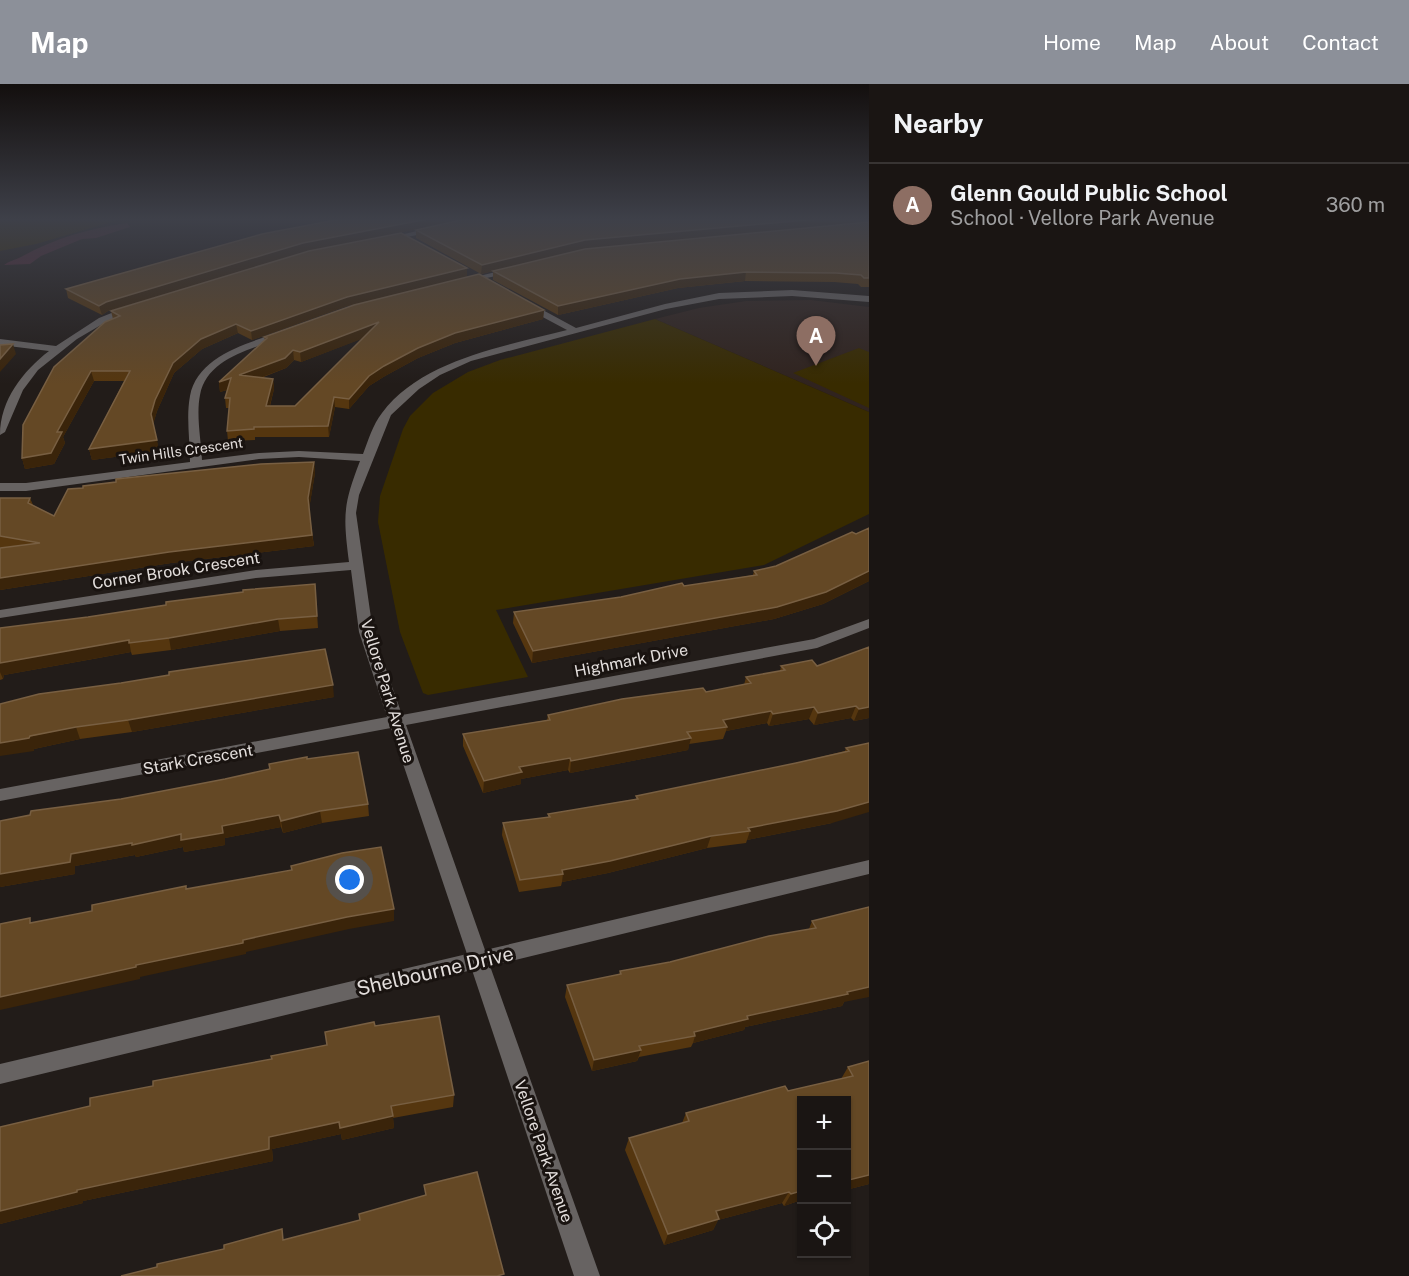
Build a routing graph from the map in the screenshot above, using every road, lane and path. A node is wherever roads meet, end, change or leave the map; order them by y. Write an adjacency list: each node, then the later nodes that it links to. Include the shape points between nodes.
1 (472, 274): 3 (street)
2 (497, 274): 3 (street)
3 (479, 278): 4 (street); 5 (street)
4 (488, 283)
5 (453, 284)
6 (869, 299): 9 (street, Vellore Park Avenue, via 806,293 738,294 680,303)
7 (518, 300): 9 (street)
8 (141, 305): 12 (street, via 100,320)
9 (573, 330): 14 (street, Vellore Park Avenue, via 487,352 426,379 386,414)
10 (288, 333): 15 (street, via 216,362 204,377 195,393)
11 (0, 342): 12 (street)
12 (60, 349): 13 (street, via 26,378)
13 (0, 432)
14 (366, 458): 15 (street, Twin Hills Crescent, via 284,454); 17 (street, Vellore Park Avenue, via 350,513)
15 (196, 464): 16 (street, Twin Hills Crescent, via 26,487)
16 (0, 487)
17 (357, 565): 18 (street, Corner Brook Crescent, via 256,574); 20 (street, Vellore Park Avenue, via 366,632)
18 (0, 614)
19 (869, 623): 20 (street, Highmark Drive, via 817,643)
20 (396, 722): 21 (street, Stark Crescent); 23 (street, Vellore Park Avenue)
21 (0, 795)
22 (869, 867): 23 (street, Shelbourne Drive)
23 (479, 960): 24 (street, Shelbourne Drive); 25 (street, Vellore Park Avenue)
24 (0, 1074)
25 (587, 1276)

